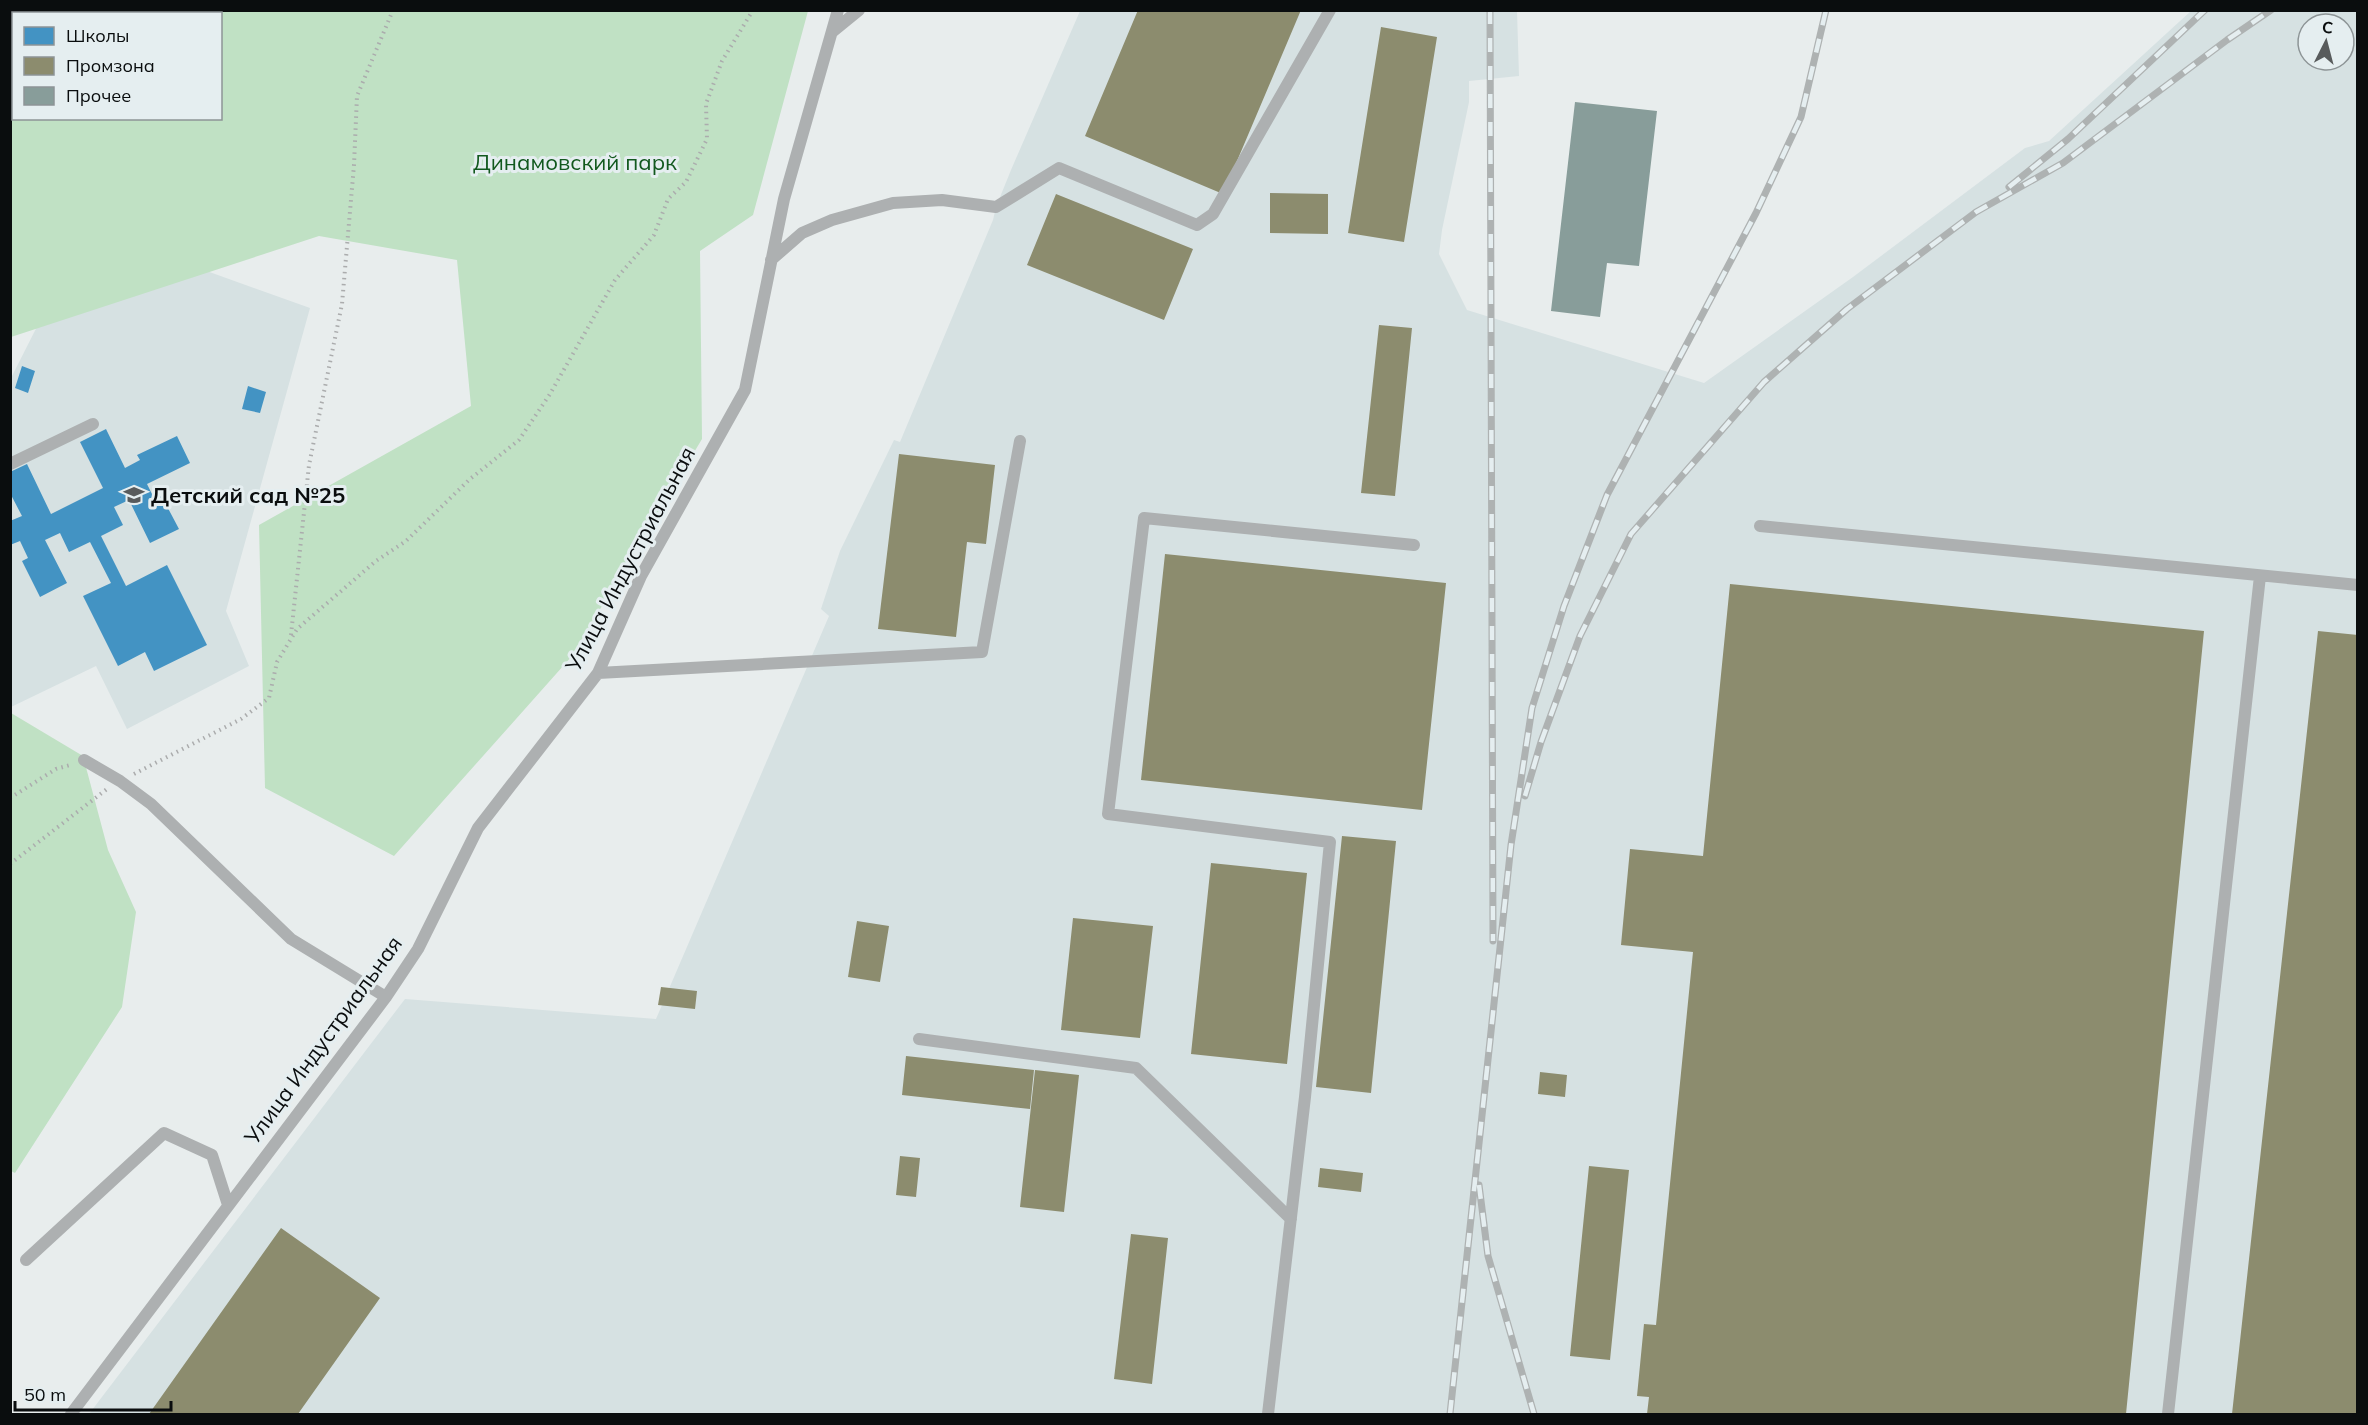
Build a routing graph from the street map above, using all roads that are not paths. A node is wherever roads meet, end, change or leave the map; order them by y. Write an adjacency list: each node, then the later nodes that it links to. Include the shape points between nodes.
1 (838, 10): 4 (lane, Улица Индустриальная)
2 (859, 10): 4 (lane)
3 (1330, 10): 5 (lane, via 1213,214 1197,225 1059,168 996,207 942,200 893,203 832,220 802,233)
4 (831, 33): 5 (lane, Улица Индустриальная, via 784,199)
5 (771, 260): 13 (lane, Улица Индустриальная, via 745,390 641,576)
6 (93, 424): 8 (lane)
7 (1020, 441): 13 (lane, via 982,652)
8 (10, 464)
9 (1760, 526): 11 (lane)
10 (1414, 545): 18 (lane, via 1144,518 1108,814 1330,843)
11 (2260, 576): 12 (lane); 22 (lane)
12 (2358, 585)
13 (598, 673): 15 (lane, Улица Индустриальная, via 478,828 418,949)
14 (84, 760): 15 (lane, via 151,804 291,939)
15 (386, 997): 17 (lane, Улица Индустриальная)
16 (919, 1039): 18 (lane, via 1136,1068)
17 (228, 1205): 19 (lane, via 212,1155 164,1133); 20 (lane, Улица Индустриальная)
18 (1291, 1219): 21 (lane)
19 (27, 1260)
20 (71, 1414)
21 (1268, 1414)
22 (2169, 1414)

